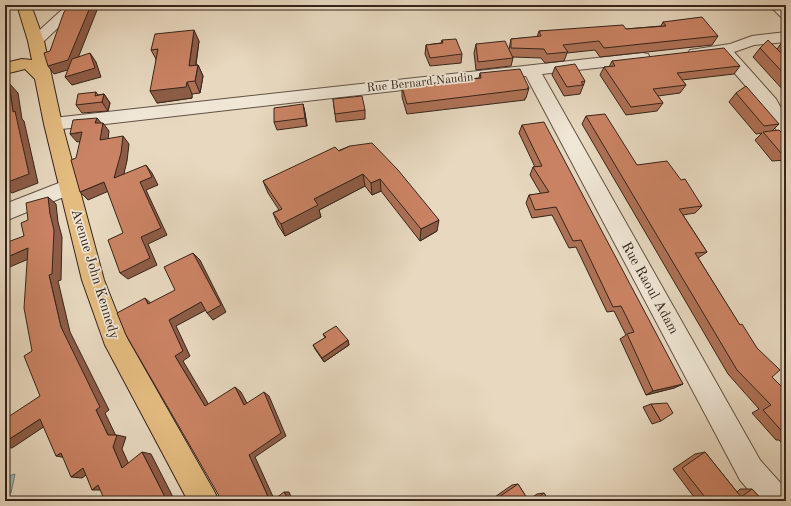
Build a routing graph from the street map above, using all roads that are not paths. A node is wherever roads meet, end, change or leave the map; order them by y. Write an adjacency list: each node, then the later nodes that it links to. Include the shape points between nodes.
1 (24, 5): 6 (main road, Avenue John Kennedy)
2 (75, 5): 6 (street)
3 (776, 5): 4 (street)
4 (786, 14)
5 (786, 37): 7 (street, via 752,41)
6 (36, 41): 10 (main road); 13 (main road, Avenue John Kennedy)
7 (723, 49): 8 (street); 15 (street, via 770,103 777,119)
8 (678, 55)
9 (656, 57): 12 (street, Rue Bernard Naudin)
10 (5, 66)
11 (5, 69): 13 (main road, via 28,64 33,65)
12 (531, 70): 14 (street, Rue Bernard Naudin); 19 (street, Rue Raoul Adam, via 750,470)
13 (42, 76): 14 (main road, Avenue John Kennedy)
14 (52, 124): 16 (main road, Avenue John Kennedy)
15 (786, 128)
16 (69, 187): 17 (street); 18 (main road, Avenue John Kennedy, via 93,280 117,345)
17 (5, 213)
18 (204, 501)
19 (777, 501)

